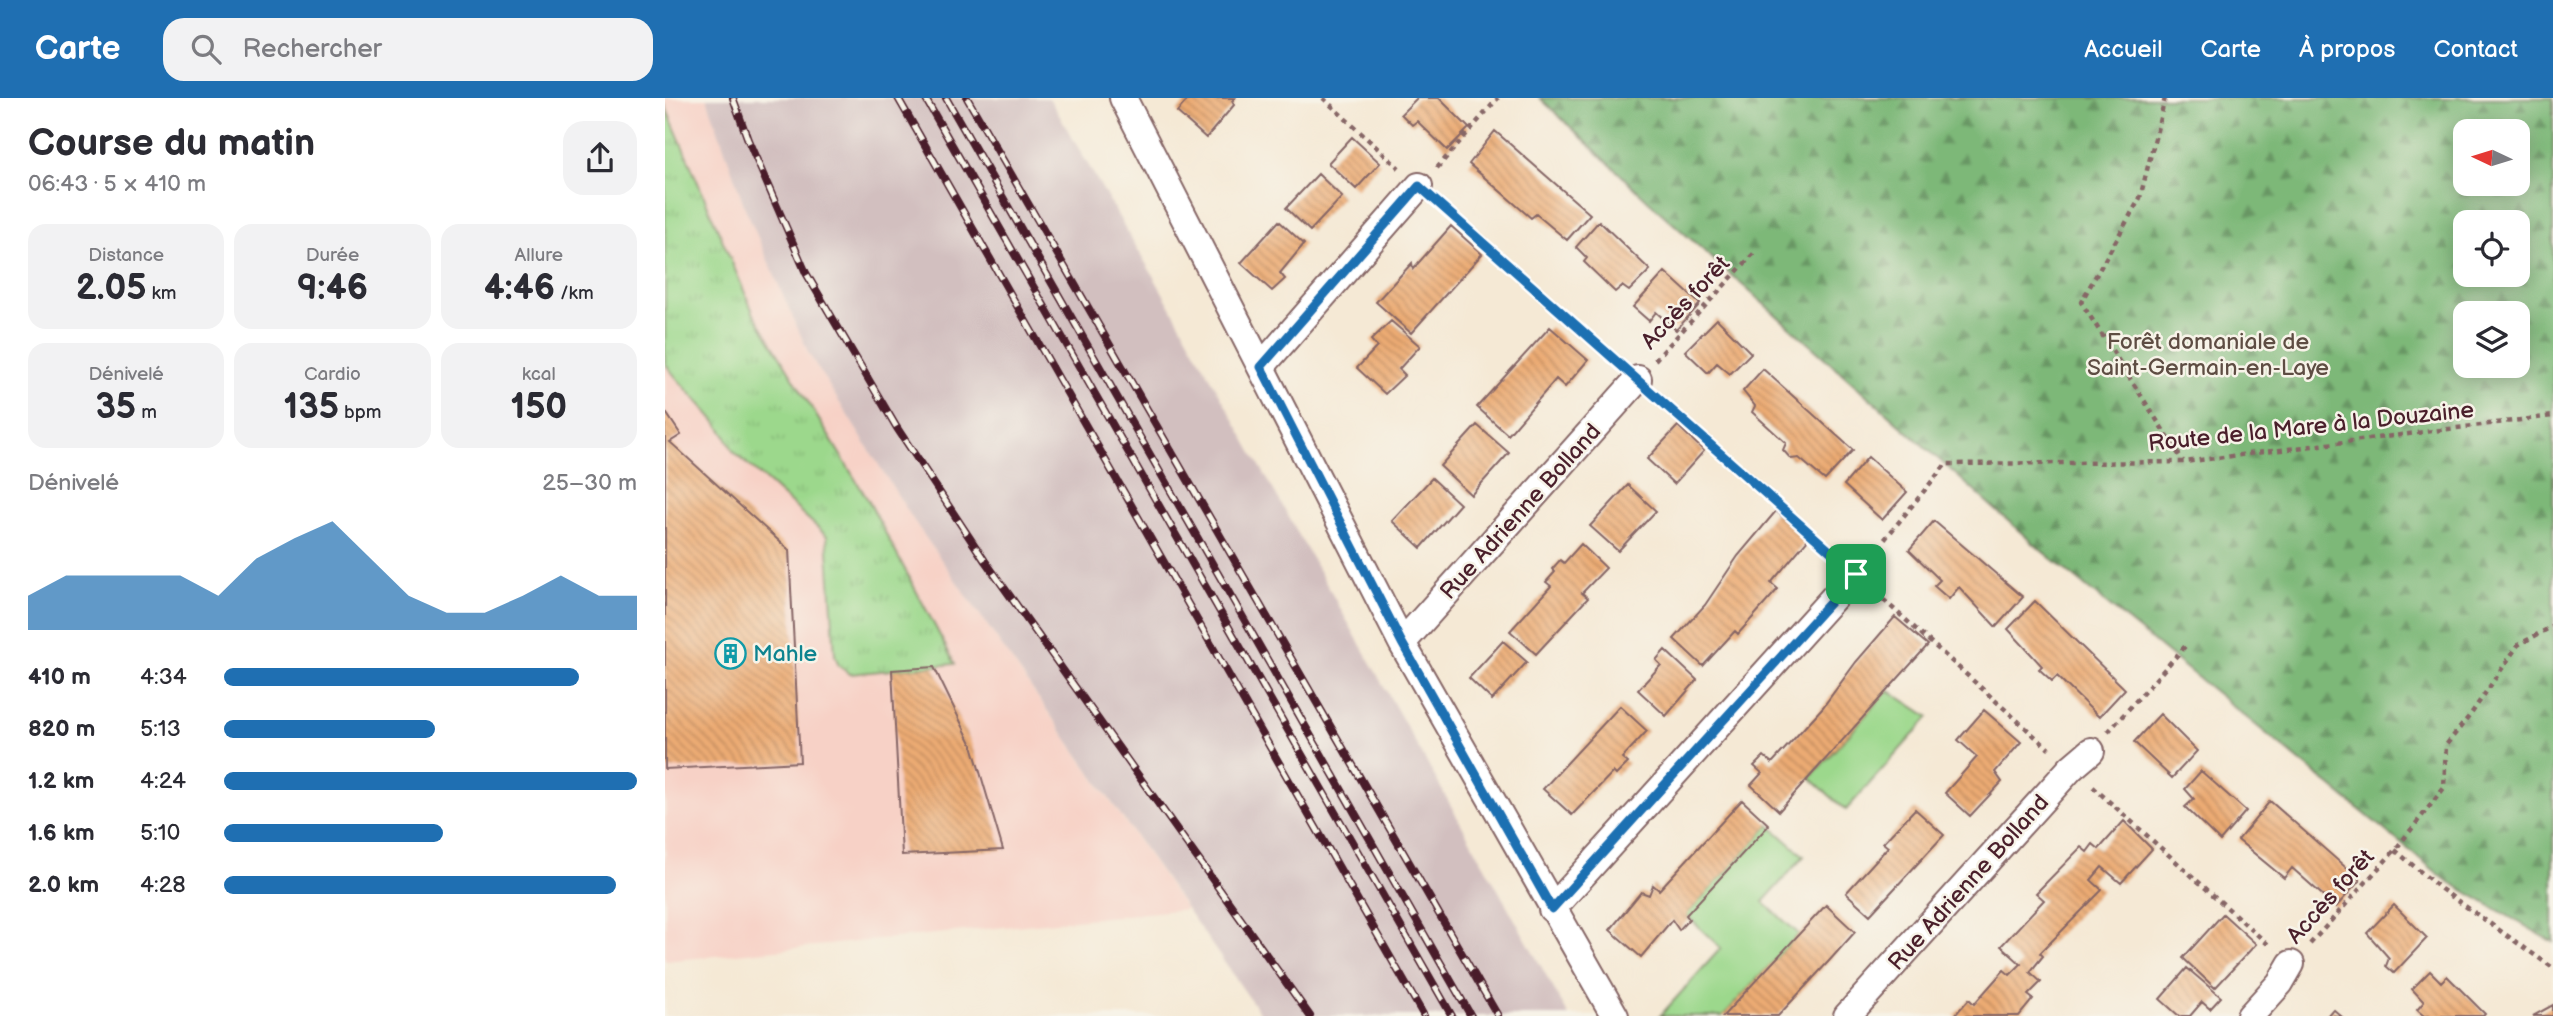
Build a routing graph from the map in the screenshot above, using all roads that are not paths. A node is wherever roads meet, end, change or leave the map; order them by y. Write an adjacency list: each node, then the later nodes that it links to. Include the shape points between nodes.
1 (1123, 98): 3 (street)
2 (1419, 186): 3 (street)
3 (1261, 367): 6 (street)
4 (1638, 379): 6 (street, Rue Adrienne Bolland)
5 (1856, 574): 8 (street)
6 (1402, 643): 8 (street)
7 (2091, 751): 11 (street, Rue Adrienne Bolland)
8 (1552, 909): 10 (street)
9 (2291, 964): 12 (street)
10 (1615, 1016)
11 (1847, 1016)
12 (2250, 1016)

